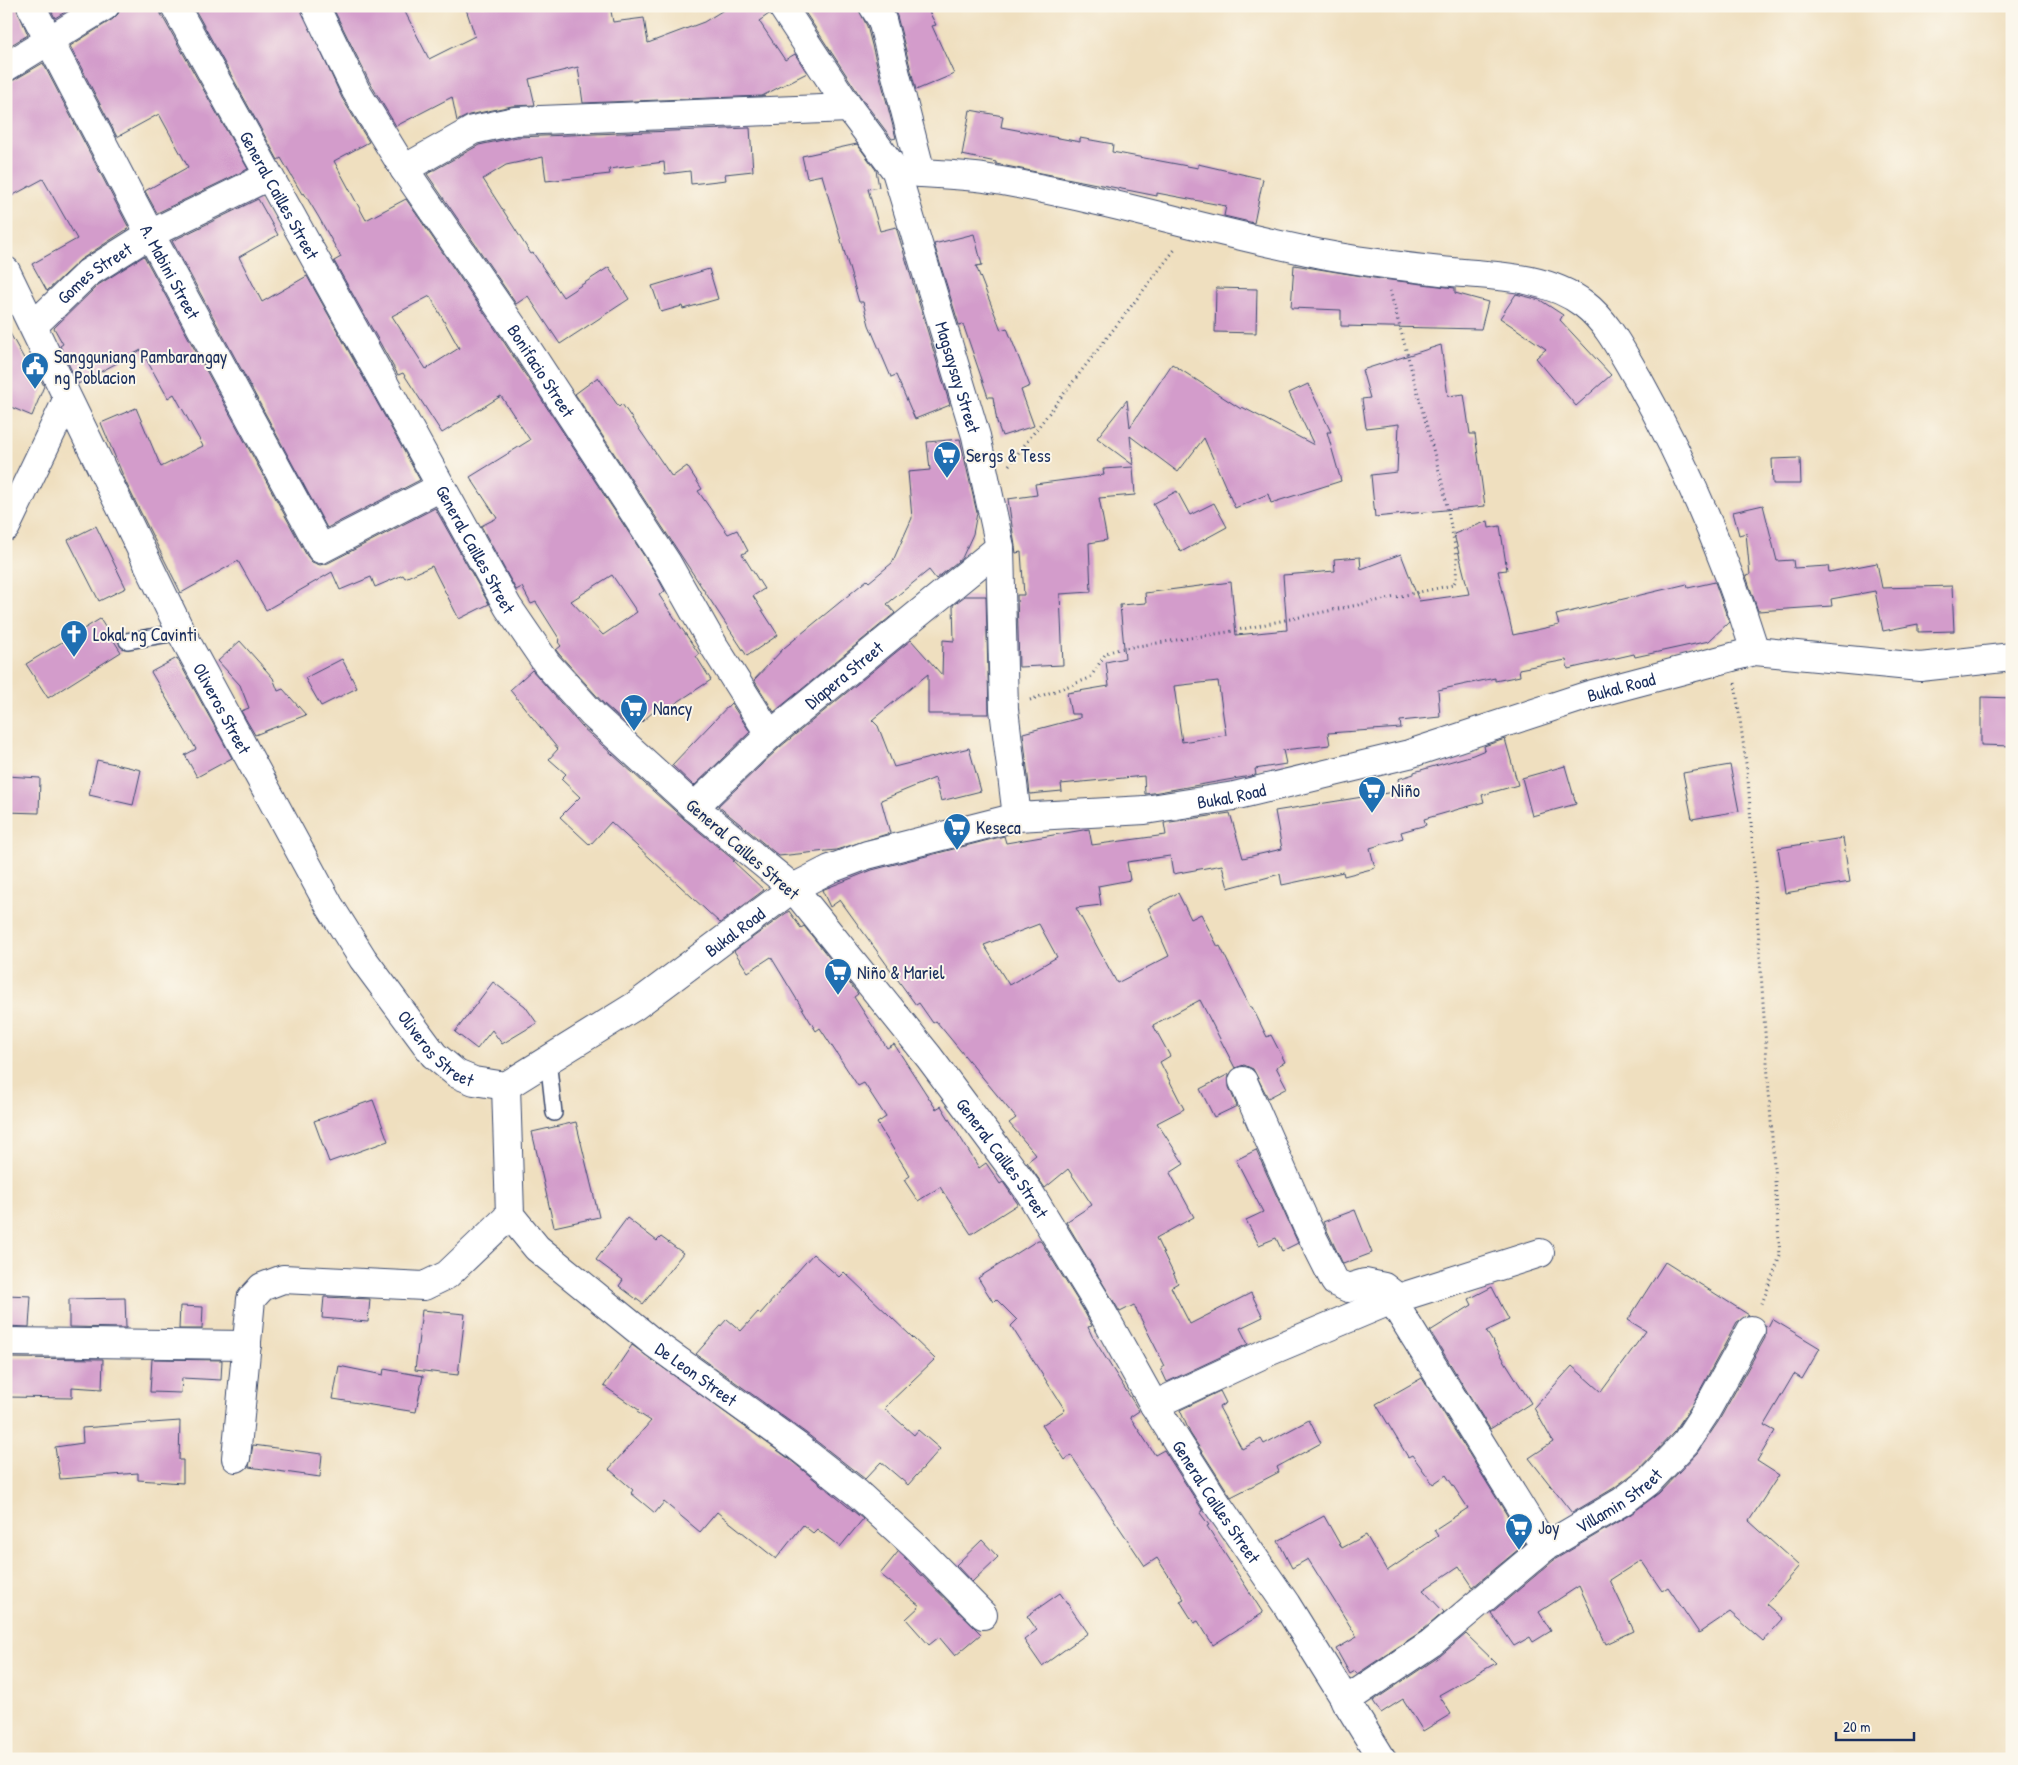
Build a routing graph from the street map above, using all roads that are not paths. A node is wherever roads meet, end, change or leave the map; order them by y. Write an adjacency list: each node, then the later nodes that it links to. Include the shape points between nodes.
1 (31, 6): 7 (street, A. Mabini Street)
2 (105, 6): 7 (street)
3 (175, 6): 12 (street, General Cailles Street)
4 (315, 6): 10 (street, Bonifacio Street, via 356,90)
5 (782, 6): 9 (street, Magsaysay Street)
6 (872, 6): 11 (street, via 882,20)
7 (48, 39): 8 (street); 13 (street, A. Mabini Street)
8 (6, 67)
9 (849, 108): 10 (street, via 515,121 473,130); 11 (street, Magsaysay Street)
10 (404, 169): 24 (street, Bonifacio Street, via 513,327 667,563)
11 (909, 172): 19 (street, Magsaysay Street, via 976,436); 22 (street, via 982,178 1384,265 1524,279 1556,289 1584,304 1621,351 1665,428 1726,564)
12 (269, 176): 13 (street, Gomes Street); 17 (street, General Cailles Street)
13 (150, 234): 15 (street, Gomes Street, via 88,273); 17 (street, A. Mabini Street, via 321,549)
14 (6, 271): 15 (street, Oliveros Street)
15 (34, 325): 16 (street, Oliveros Street)
16 (67, 400): 18 (street); 20 (street, Oliveros Street)
17 (441, 487): 25 (street, General Cailles Street, via 508,607 547,664 593,715)
18 (6, 526)
19 (1000, 548): 24 (street, Diapera Street); 26 (street, Magsaysay Street, via 1004,709)
20 (181, 632): 21 (lane); 30 (street, Oliveros Street, via 329,905 364,959 447,1068 474,1082)
21 (127, 641)
22 (1743, 654): 23 (street, Bukal Road, via 1920,667); 26 (street, Bukal Road, via 1590,695 1409,754 1234,796 1145,810)
23 (2012, 657)
24 (770, 736): 25 (street, Diapera Street)
25 (694, 807): 27 (street, General Cailles Street)
26 (1017, 817): 27 (street, Bukal Road, via 867,855)
27 (793, 888): 28 (street, Bukal Road, via 635,1006); 38 (street, General Cailles Street, via 929,1058 1028,1190 1096,1301)
28 (548, 1059): 30 (street, Bukal Road); 31 (lane)
29 (1244, 1081): 34 (street, via 1335,1282 1348,1288 1365,1284 1384,1287)
30 (506, 1086): 32 (street)
31 (554, 1113)
32 (510, 1215): 37 (street, via 447,1275 424,1286 283,1279 262,1287 250,1299); 41 (street, De Leon Street, via 537,1248 655,1344 857,1493)
33 (1540, 1253): 34 (street)
34 (1395, 1299): 38 (street, via 1268,1352); 40 (street)
35 (1751, 1330): 40 (street, Villamin Street, via 1705,1413 1669,1462 1623,1500)
36 (6, 1342): 37 (street)
37 (247, 1345): 39 (street)
38 (1154, 1405): 42 (street, General Cailles Street, via 1286,1604)
39 (236, 1458)
40 (1545, 1547): 42 (street, Villamin Street, via 1431,1643)
41 (983, 1615)
42 (1345, 1701): 43 (street, General Cailles Street)
43 (1382, 1759)

